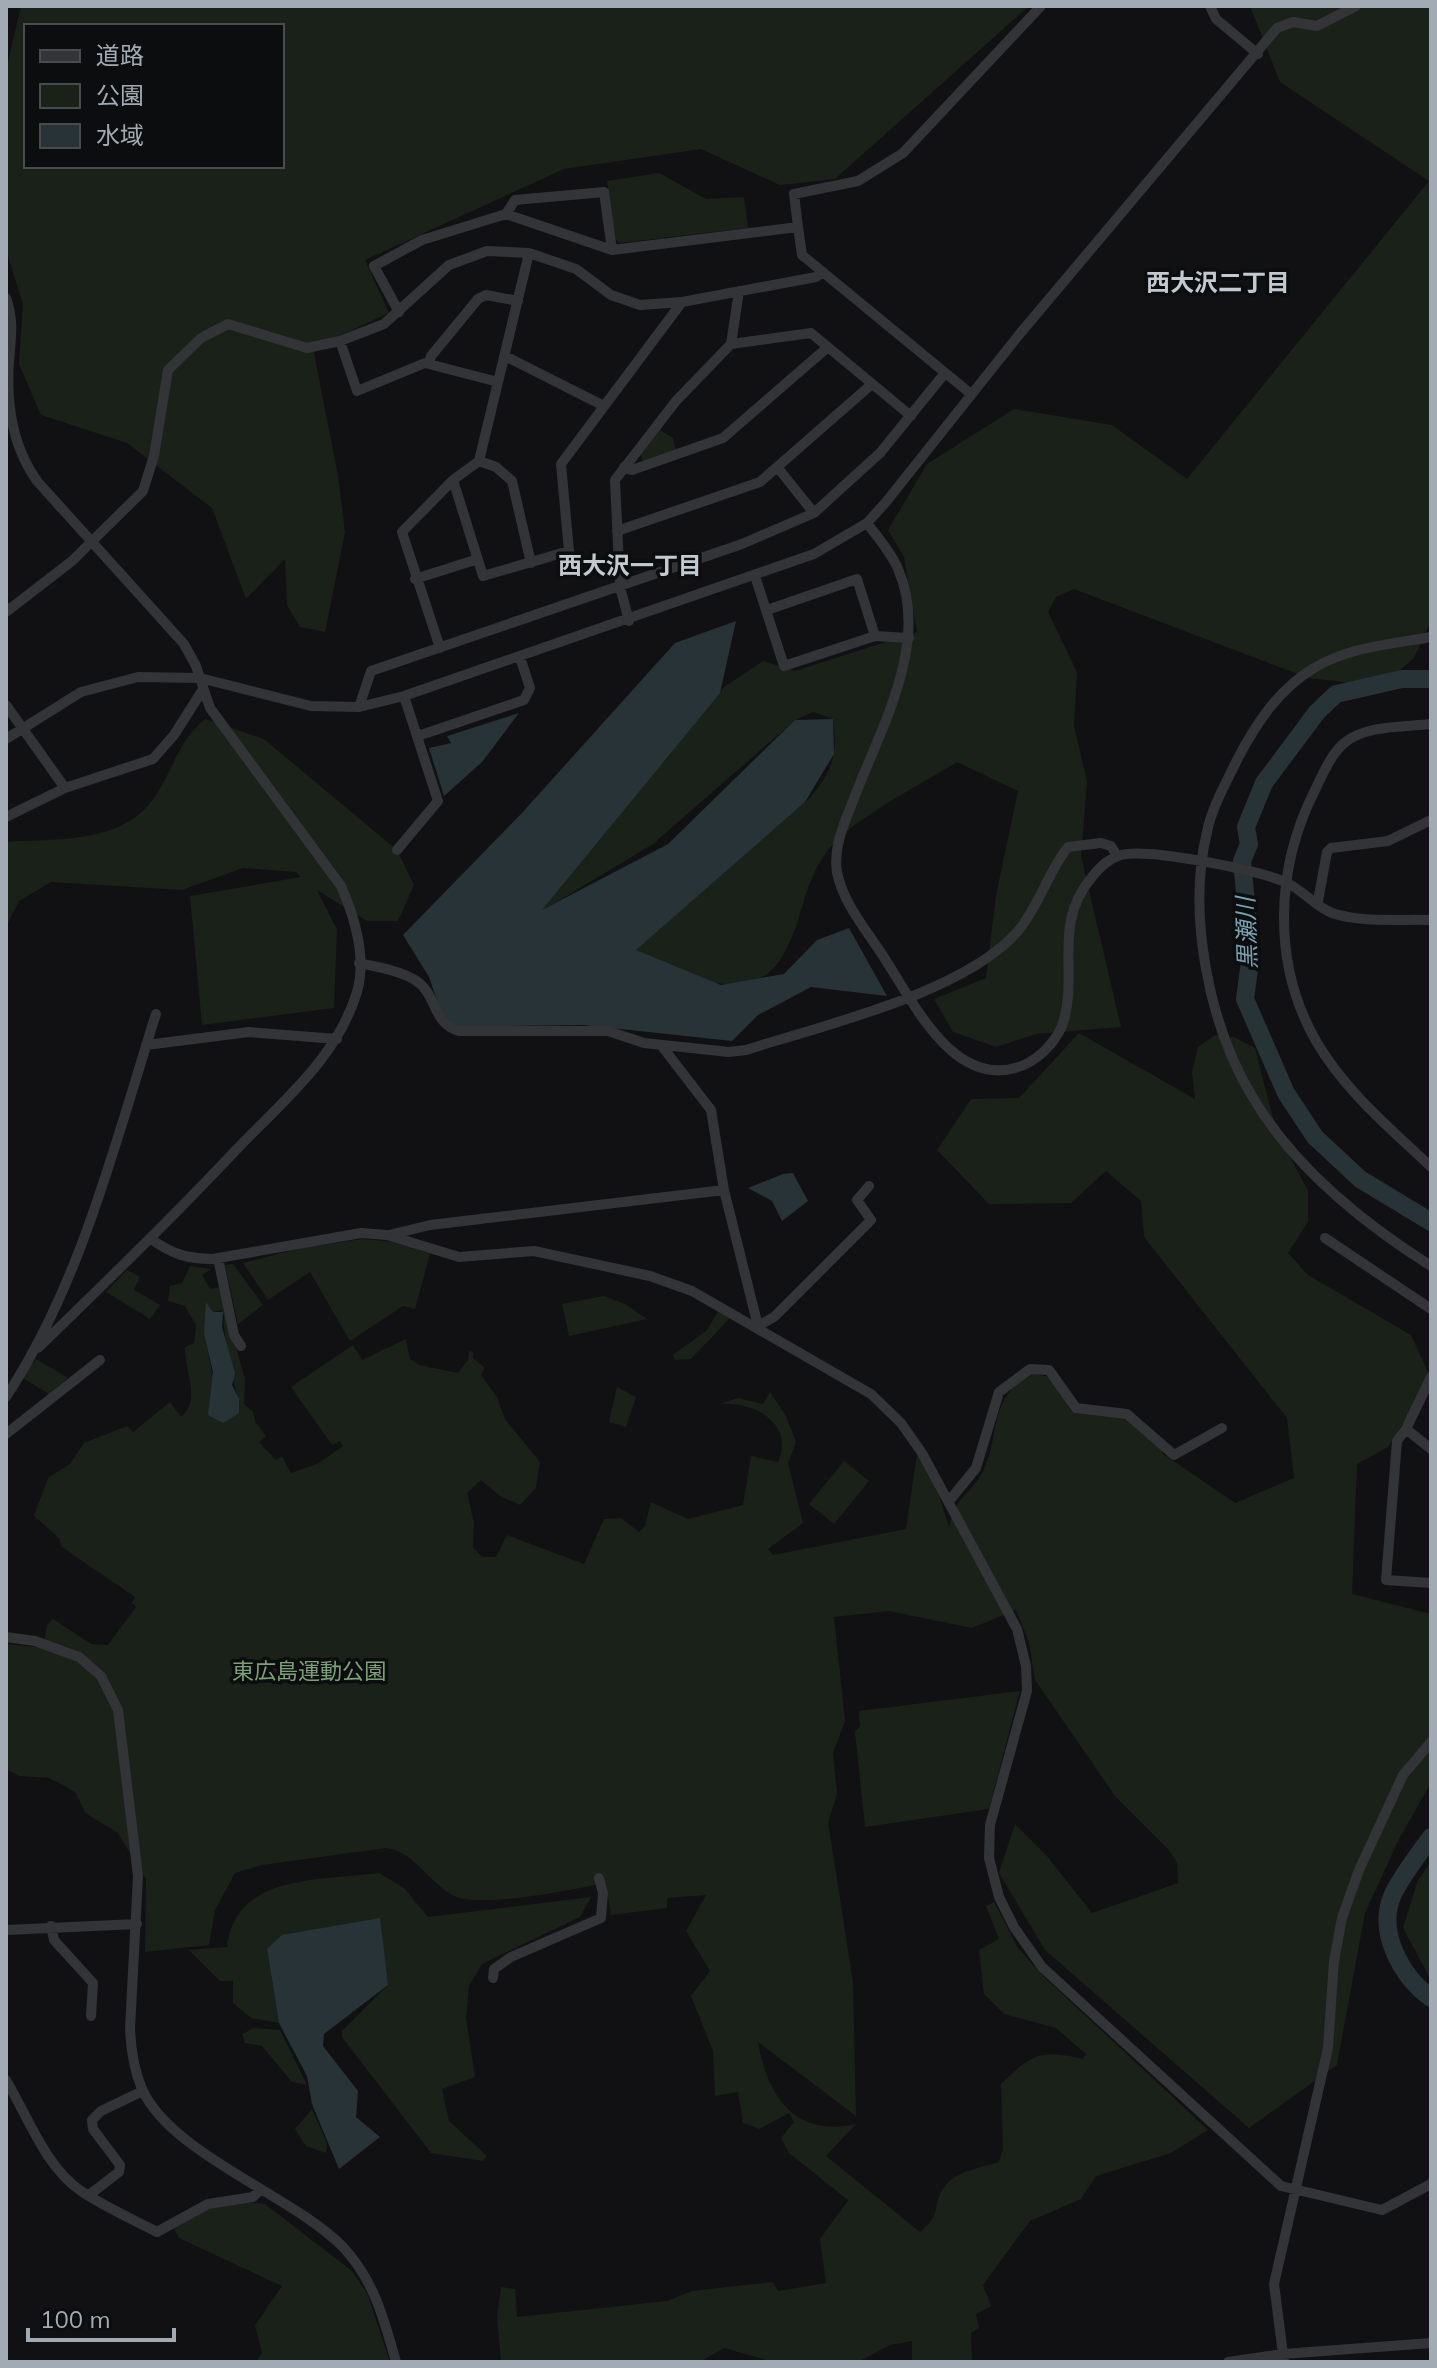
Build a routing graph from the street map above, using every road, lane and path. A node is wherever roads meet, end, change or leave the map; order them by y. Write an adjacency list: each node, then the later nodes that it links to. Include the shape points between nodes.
1 (1041, 6): 6 (street, via 903,153 858,181 794,194)
2 (1210, 6): 4 (street, via 1216,19)
3 (1356, 6): 4 (street, via 1317,26 1284,23)
4 (1258, 54): 23 (street)
5 (506, 214): 7 (street); 7 (street, via 515,200 604,192); 14 (street, via 422,240 374,266)
6 (798, 227): 7 (street); 9 (street, via 802,255)
7 (612, 250)
8 (529, 253): 12 (street); 13 (street, via 576,269 611,295 640,305); 14 (street, via 487,251 462,258)
9 (823, 272): 10 (street); 20 (street)
10 (739, 291): 13 (street); 16 (street)
11 (6, 298): 26 (street, via 12,322)
12 (518, 301): 18 (street); 19 (street, via 486,295 478,299)
13 (682, 302): 24 (street)
14 (399, 312): 15 (street, via 384,324)
15 (340, 341): 19 (street, via 357,391); 34 (street, via 307,348 228,324 201,338 175,360 165,377 154,456 140,495)
16 (731, 344): 17 (street, via 811,333); 28 (street, via 676,401)
17 (828, 347): 22 (street); 28 (street, via 723,438 632,470)
18 (505, 356): 21 (street); 24 (street)
19 (429, 364): 21 (street)
20 (945, 373): 23 (street); 25 (street)
21 (498, 382): 27 (street)
22 (872, 384): 25 (street); 29 (street)
23 (971, 394): 32 (street)
24 (602, 405): 36 (street, via 561,464 569,551)
25 (911, 416): 31 (street, via 880,453)
26 (9, 418): 34 (street, via 23,461)
27 (479, 461): 30 (street); 36 (street, via 512,481)
28 (624, 467): 33 (street, via 615,480)
29 (778, 468): 31 (street); 33 (street, via 760,482)
30 (453, 480): 35 (street); 38 (street, via 402,532)
31 (814, 513): 39 (street)
32 (867, 523): 37 (street, via 814,554); 45 (street, via 899,571)
33 (617, 531): 39 (street)
34 (91, 541): 41 (street); 48 (street, via 184,644)
35 (478, 559): 36 (street, via 483,576); 38 (street)
36 (531, 563)
37 (755, 576): 40 (street); 42 (street)
38 (415, 579): 46 (street)
39 (620, 587): 42 (street); 46 (street)
40 (767, 610): 43 (street, via 784,666); 43 (street, via 857,579)
41 (6, 612)
42 (629, 621): 47 (street)
43 (875, 636): 45 (street)
44 (1431, 637): 62 (street, via 1336,657 1288,686 1254,729 1232,770 1207,829)
45 (909, 638): 67 (street, via 836,854 851,907)
46 (440, 648): 52 (street, via 371,671)
47 (520, 657): 50 (street); 55 (street, via 530,688 524,700)
48 (200, 678): 49 (street); 52 (street, via 311,706); 54 (street, via 167,675 112,682 81,692)
49 (202, 691): 57 (street, via 153,759); 66 (street, via 341,886 355,917)
50 (404, 696): 52 (street); 55 (street)
51 (6, 705): 54 (street)
52 (359, 707)
53 (1431, 724): 63 (street, via 1369,731 1344,742 1305,809)
54 (22, 727): 56 (street); 57 (street)
55 (418, 736): 60 (street, via 438,801)
56 (6, 739)
57 (65, 788): 58 (street)
58 (6, 817)
59 (1431, 820): 64 (street, via 1388,841 1331,848)
60 (397, 850)
61 (1117, 856): 62 (street, via 1136,852); 67 (street, via 1101,843 1068,847 1019,929 995,953); 67 (street, via 1092,876 1074,908 1061,1027 1031,1062 1000,1071 967,1062 946,1048)
62 (1204, 862): 63 (street); 79 (street, via 1203,948 1212,1001 1229,1054 1252,1098 1287,1145 1344,1203)
63 (1286, 882): 65 (street, via 1338,914); 72 (street, via 1286,956 1295,996 1316,1041 1342,1079)
64 (1318, 901)
65 (1431, 920)
66 (359, 963): 69 (street, via 358,988); 71 (street, via 415,980 430,995 437,1017 459,1031 608,1031)
67 (909, 996): 71 (street, via 746,1050)
68 (156, 1014): 70 (street)
69 (337, 1039): 70 (street, via 249,1032); 77 (street, via 323,1060)
70 (146, 1045): 83 (street, via 95,1207)
71 (661, 1045): 74 (street, via 711,1110)
72 (1431, 1167)
73 (869, 1186): 81 (street, via 857,1200 871,1220 774,1317)
74 (724, 1190): 75 (street, via 430,1225); 81 (street)
75 (387, 1235): 78 (street, via 361,1233); 81 (street, via 459,1257 534,1251 650,1276 692,1291)
76 (1325, 1238): 80 (street)
77 (151, 1239): 78 (street, via 190,1259); 83 (street)
78 (218, 1258): 82 (street)
79 (1431, 1266)
80 (1431, 1309)
81 (758, 1326): 91 (street, via 871,1394 901,1423)
82 (241, 1346)
83 (38, 1348): 86 (street)
84 (100, 1360): 89 (street)
85 (1431, 1377): 88 (street)
86 (6, 1397)
87 (1222, 1428): 91 (street, via 1174,1455 1127,1414 1076,1408 1049,1370 1030,1369 999,1392 976,1468)
88 (1406, 1429): 90 (street); 92 (street, via 1397,1441 1386,1580)
89 (6, 1434)
90 (1431, 1449)
91 (949, 1501): 105 (street, via 1006,1604 1026,1666 1023,1711 990,1825 989,1858 1014,1927 1042,1967 1281,2186)
92 (1431, 1583)
93 (6, 1637): 96 (street, via 79,1657 110,1690 121,1723 132,1805)
94 (1431, 1742): 105 (street, via 1403,1775 1342,1918 1318,2100)
95 (599, 1878): 99 (street, via 601,1918 511,1957 494,1969)
96 (137, 1924): 97 (street); 102 (street, via 130,2029)
97 (51, 1926): 98 (street); 100 (street, via 54,1940 93,1983)
98 (6, 1930)
99 (493, 1978)
100 (91, 2016)
101 (6, 2080): 106 (street, via 45,2149 67,2178)
102 (143, 2091): 104 (street, via 174,2129); 106 (street, via 92,2120 120,2165 119,2172)
103 (1431, 2184): 105 (street, via 1382,2210)
104 (261, 2189): 106 (street, via 253,2197 208,2204 157,2232); 109 (street, via 315,2224 357,2264 381,2307)
105 (1296, 2192): 108 (street, via 1274,2284)
106 (89, 2195)
107 (1431, 2343): 108 (street)
108 (1283, 2358): 110 (street)
109 (396, 2362)
110 (1228, 2362)

